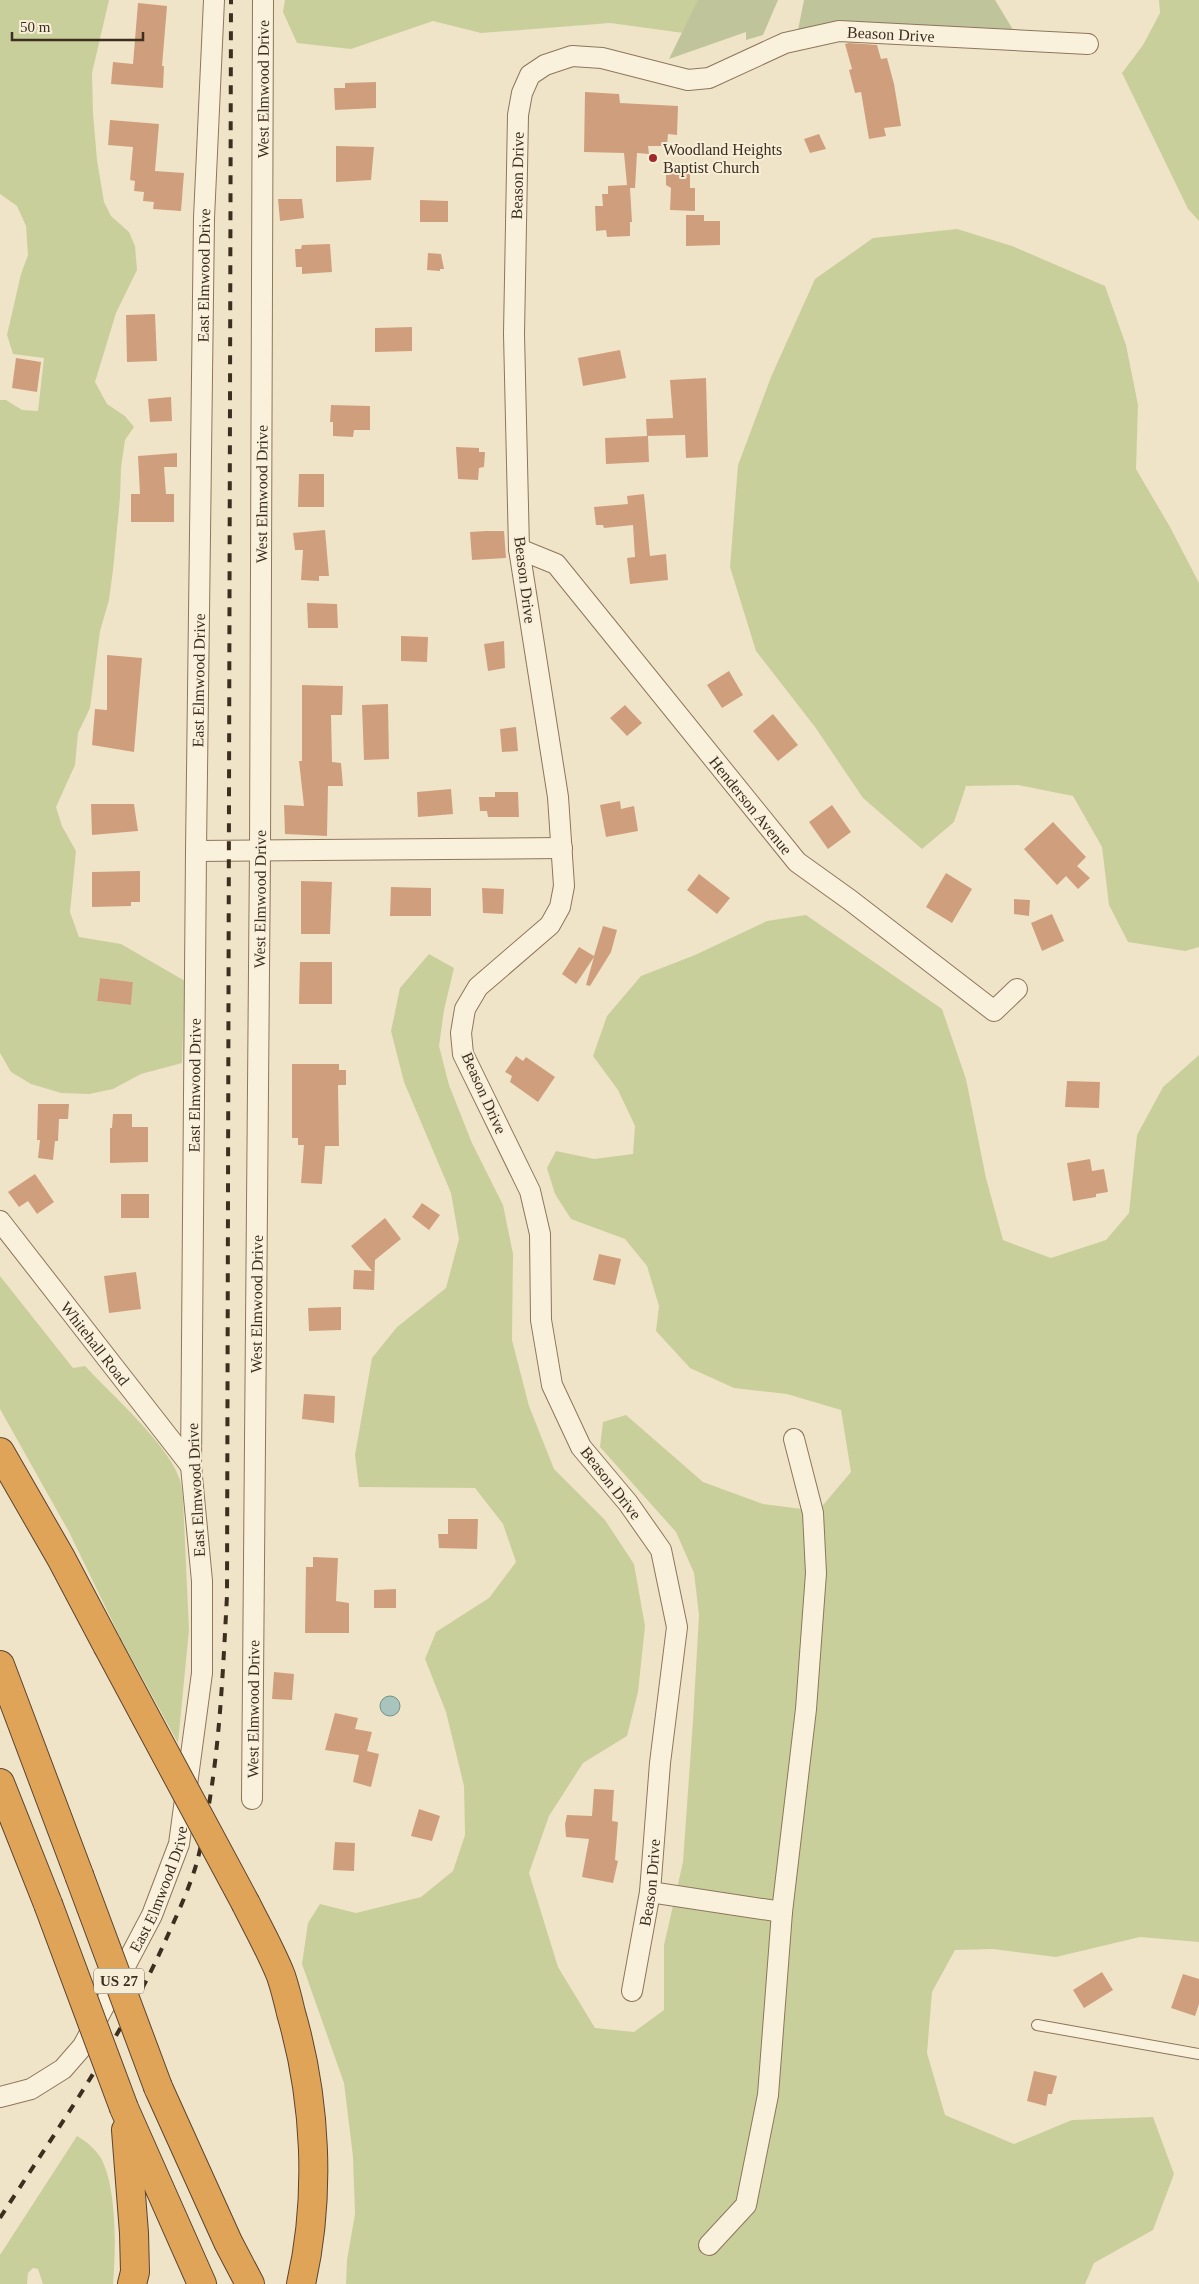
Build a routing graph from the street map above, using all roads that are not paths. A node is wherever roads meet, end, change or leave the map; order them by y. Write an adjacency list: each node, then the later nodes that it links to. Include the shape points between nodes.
1 (214, 0): 6 (street, East Elmwood Drive, via 204,218)
2 (263, 0): 7 (street, West Elmwood Drive)
3 (1088, 44): 4 (street, Beason Drive, via 840,31 785,44 709,78 688,80 602,58 572,56 545,65 530,75 522,93 518,124 514,334)
4 (519, 549): 5 (street, Beason Drive, via 558,797); 8 (street, Henderson Avenue, via 556,564 797,862 994,1011)
5 (562, 848): 7 (street); 16 (street, Beason Drive, via 564,886 560,907 550,925 478,987 465,1009 461,1033 463,1054 530,1192 540,1234 541,1320 552,1385 581,1447 628,1503 661,1550 677,1627 660,1763)
6 (196, 851): 7 (street); 12 (street, East Elmwood Drive)
7 (260, 852): 15 (street, West Elmwood Drive)
8 (1016, 990)
9 (0, 1221): 12 (street, Whitehall Road)
10 (794, 1439): 17 (street, via 813,1513 816,1573 806,1709)
11 (0, 1452): 27 (highway, bridge, via 61,1558 246,1904 281,1977 300,2042 309,2092 314,2172 307,2255)
12 (191, 1466): 21 (street, East Elmwood Drive, via 202,1581 202,1673 179,1844 152,1915 83,2046 63,2069 31,2089)
13 (0, 1665): 26 (highway, US 27, bridge, via 158,2087)
14 (0, 1783): 22 (highway, US 27, bridge)
15 (252, 1799)
16 (650, 1892): 17 (street); 18 (street, Beason Drive)
17 (782, 1912): 23 (street, via 768,2095 746,2205)
18 (632, 1991)
19 (1037, 2026): 20 (lane)
20 (1199, 2054)
21 (0, 2097)
22 (124, 2108): 24 (highway, via 134,2233 135,2272); 25 (highway, US 27)
23 (709, 2245)
24 (132, 2284)
25 (202, 2284)
26 (250, 2284)
27 (301, 2284)

